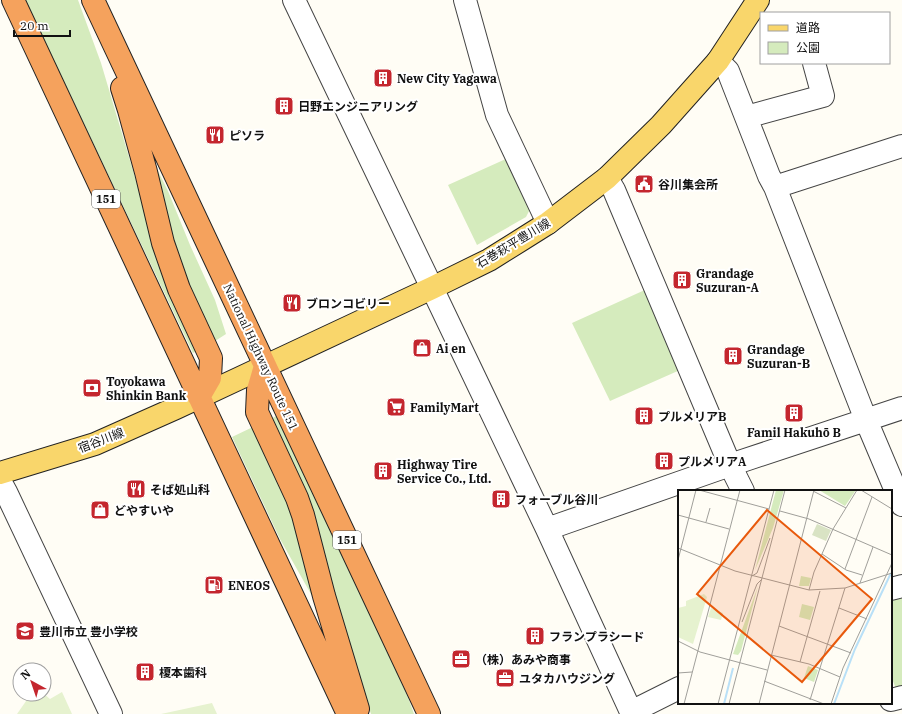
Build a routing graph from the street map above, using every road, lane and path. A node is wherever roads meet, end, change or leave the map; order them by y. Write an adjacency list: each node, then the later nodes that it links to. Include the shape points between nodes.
1 (13, 0): 15 (highway, 151)
2 (92, 0): 14 (highway, National Highway Route 151 / 151); 15 (highway, via 129,110 163,243 179,289 211,358 210,378)
3 (294, 0): 13 (street)
4 (464, 0): 12 (street, via 497,115)
5 (758, 0): 6 (main road, 石巻萩平豊川線)
6 (718, 61): 8 (street, via 728,71); 10 (main road, 石巻萩平豊川線, via 661,126)
7 (814, 64): 8 (street, via 823,96)
8 (746, 117): 11 (street)
9 (902, 146): 11 (street)
10 (607, 178): 12 (main road, 石巻萩平豊川線); 18 (street)
11 (775, 187): 17 (street)
12 (548, 223): 13 (main road, 石巻萩平豊川線, via 489,260)
13 (432, 288): 14 (main road, 石巻萩平豊川線); 23 (street)
14 (265, 366): 15 (main road, 石巻萩平豊川線); 32 (highway, via 258,390 257,412 303,515); 33 (highway, National Highway Route 151 / 151)
15 (199, 397): 19 (main road, 宿谷川線, via 95,444); 31 (highway, 151)
16 (902, 408): 17 (street)
17 (866, 420): 18 (street); 22 (street)
18 (730, 465): 21 (street); 23 (street)
19 (0, 473)
20 (0, 481): 30 (street)
21 (742, 490)
22 (902, 505)
23 (547, 529): 29 (street)
24 (902, 586): 25 (street)
25 (892, 589)
26 (678, 689): 29 (street)
27 (902, 697): 28 (street)
28 (892, 700)
29 (632, 713)
30 (111, 714)
31 (348, 714)
32 (359, 714)
33 (428, 714)

